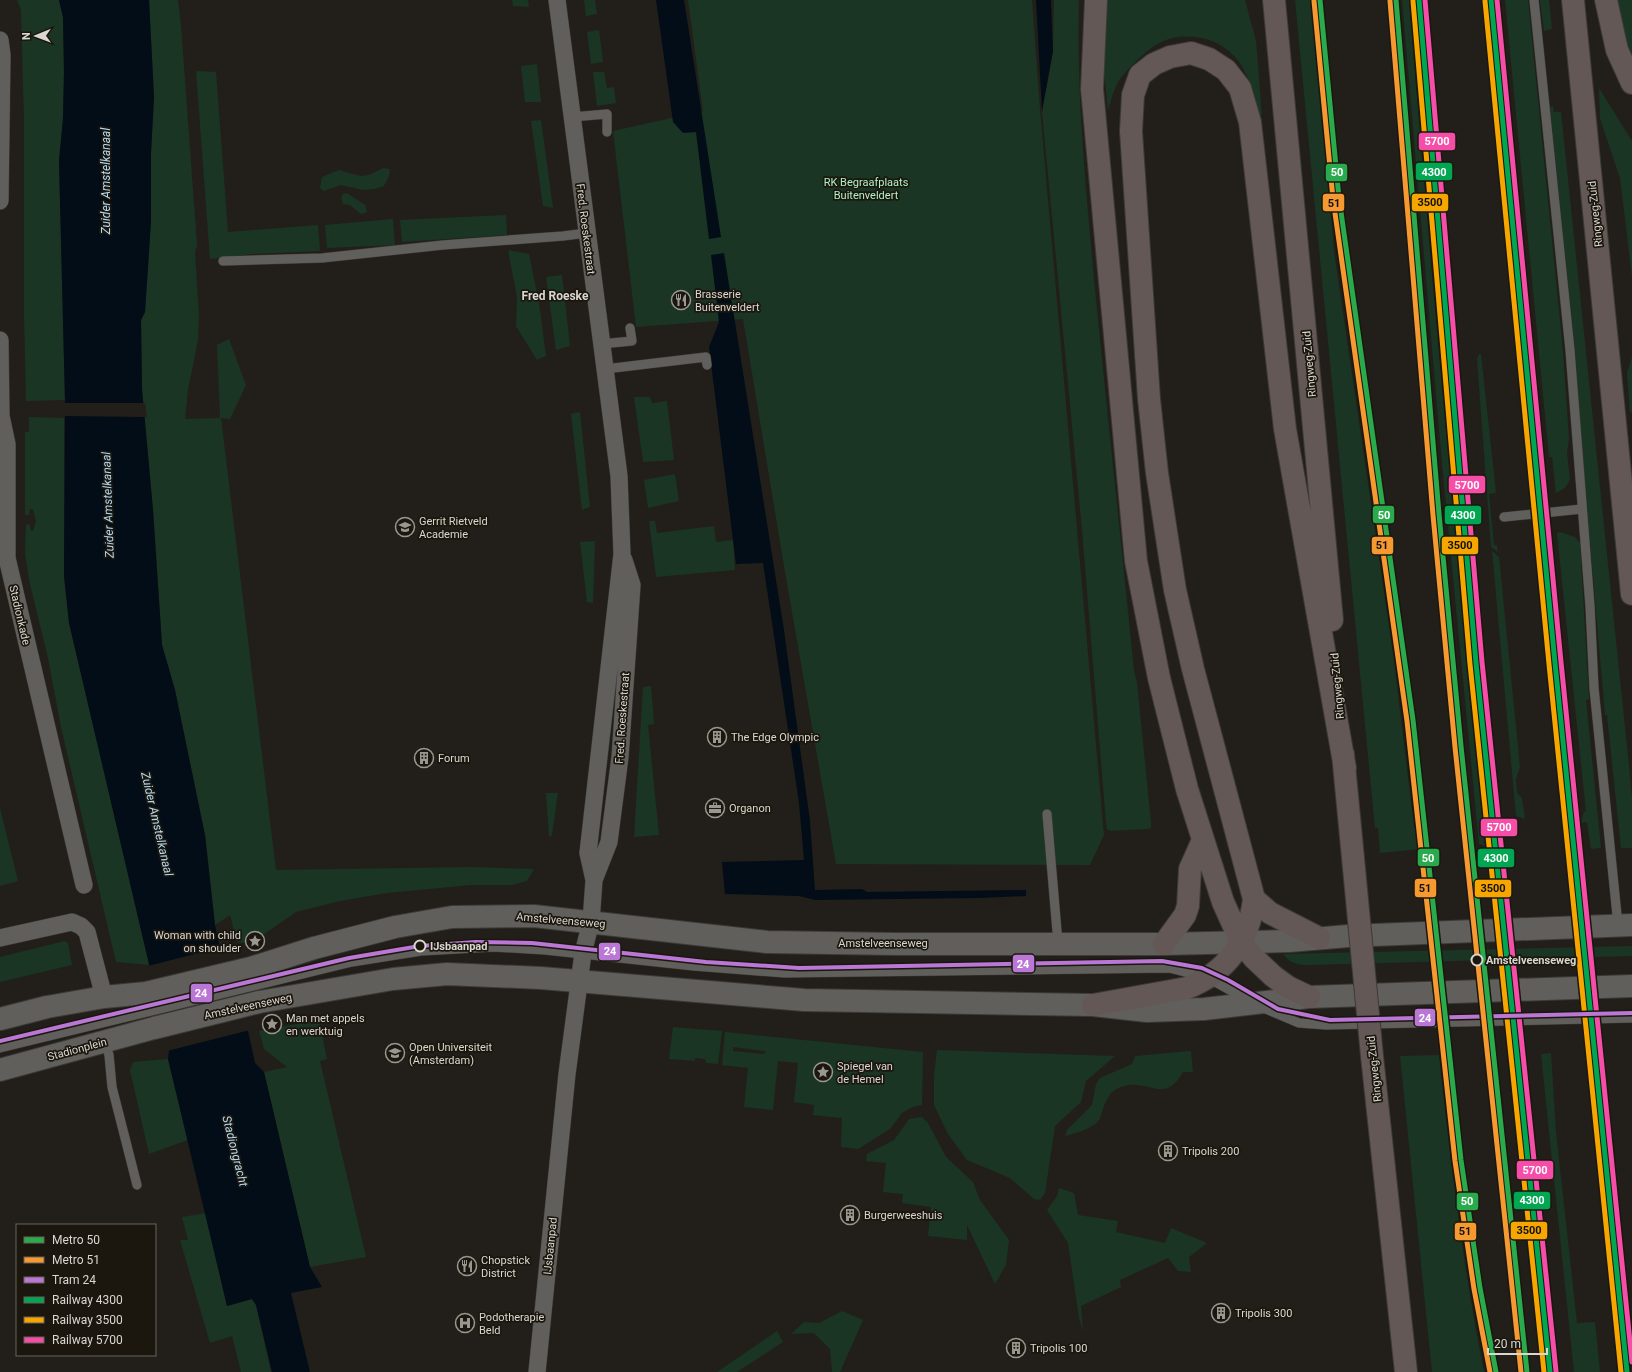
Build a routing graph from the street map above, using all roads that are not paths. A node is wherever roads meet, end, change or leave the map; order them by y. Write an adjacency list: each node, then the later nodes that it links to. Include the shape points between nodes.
1 (557, 0): 9 (street, Fred. Roeskestraat)
2 (1096, 0): 25 (highway, via 1092,89 1136,561 1159,678 1187,789)
3 (1274, 0): 23 (highway, Ringweg-Zuid)
4 (1534, 0): 20 (lane, via 1570,350)
5 (1573, 0): 22 (highway, Ringweg-Zuid)
6 (1606, 0): 8 (highway, via 1618,50)
7 (0, 40): 11 (street)
8 (1632, 83)
9 (572, 117): 10 (lane, via 606,114); 12 (street, Fred. Roeskestraat)
10 (608, 132)
11 (0, 201)
12 (587, 233): 13 (lane, via 322,258); 16 (street, Fred. Roeskestraat)
13 (223, 261)
14 (630, 328): 16 (lane, via 632,340)
15 (0, 340): 19 (street, Stadionkade)
16 (601, 344): 18 (street, Fred. Roeskestraat)
17 (707, 365): 18 (lane, via 706,357)
18 (605, 369): 28 (street, Fred. Roeskestraat, via 619,476 622,554 588,853 594,880)
19 (0, 409): 26 (street, Stadionkade, via 7,444 7,558)
20 (1582, 509): 21 (lane); 29 (lane, via 1594,688)
21 (1504, 517)
22 (1632, 585)
23 (1345, 768): 27 (highway, via 1285,429 1250,122 1240,88 1226,70 1209,59 1191,53 1170,56 1140,75 1133,96 1131,131 1148,399 1175,590 1195,677); 52 (highway, Ringweg-Zuid, bridge, via 1372,1056)
24 (1047, 814): 33 (lane)
25 (1203, 840): 32 (highway, via 1223,902); 34 (highway, via 1190,869 1188,906)
26 (84, 885)
27 (1254, 899): 31 (highway, via 1270,913); 32 (highway, via 1250,922)
28 (591, 922): 33 (main road, Amstelveenseweg, via 767,942); 35 (street, Fred. Roeskestraat); 38 (main road, Amstelveenseweg, via 534,916 452,918 395,927 314,948)
29 (1625, 925): 31 (main road, Amstelveenseweg)
30 (0, 938): 40 (street, via 72,922 81,926 87,932)
31 (1319, 938): 32 (main road, Amstelveenseweg)
32 (1241, 942): 34 (main road, Amstelveenseweg); 36 (highway, via 1230,958); 41 (highway, via 1273,976)
33 (1058, 943): 34 (main road, Amstelveenseweg)
34 (1164, 944)
35 (583, 953): 36 (lane, Amstelveenseweg, via 694,966 785,973 1169,968); 37 (street, IJsbaanpad); 38 (lane, Amstelveenseweg, via 493,947 421,951 352,962)
36 (1208, 978): 42 (lane, Amstelveenseweg); 43 (highway, via 1187,988)
37 (580, 982): 38 (main road, Amstelveenseweg, via 447,974); 43 (main road, Amstelveenseweg, via 804,1000); 51 (street, IJsbaanpad, via 567,1074)
38 (255, 986): 44 (main road, Amstelveenseweg); 44 (main road, Amstelveenseweg)
39 (1632, 986): 41 (main road, Amstelveenseweg)
40 (104, 997): 44 (main road); 46 (main road, via 47,1007)
41 (1309, 997): 42 (main road, Amstelveenseweg)
42 (1252, 1003): 43 (main road, Amstelveenseweg, via 1160,1011); 45 (lane, Amstelveenseweg, via 1299,1023 1326,1025)
43 (1093, 1005)
44 (150, 1011): 47 (main road, Stadionplein); 48 (lane, Stadionplein)
45 (1632, 1018)
46 (0, 1019)
47 (105, 1042): 49 (main road, Stadionplein); 50 (lane, via 112,1087)
48 (0, 1048)
49 (0, 1070)
50 (137, 1185)
51 (537, 1372)
52 (1406, 1372)

